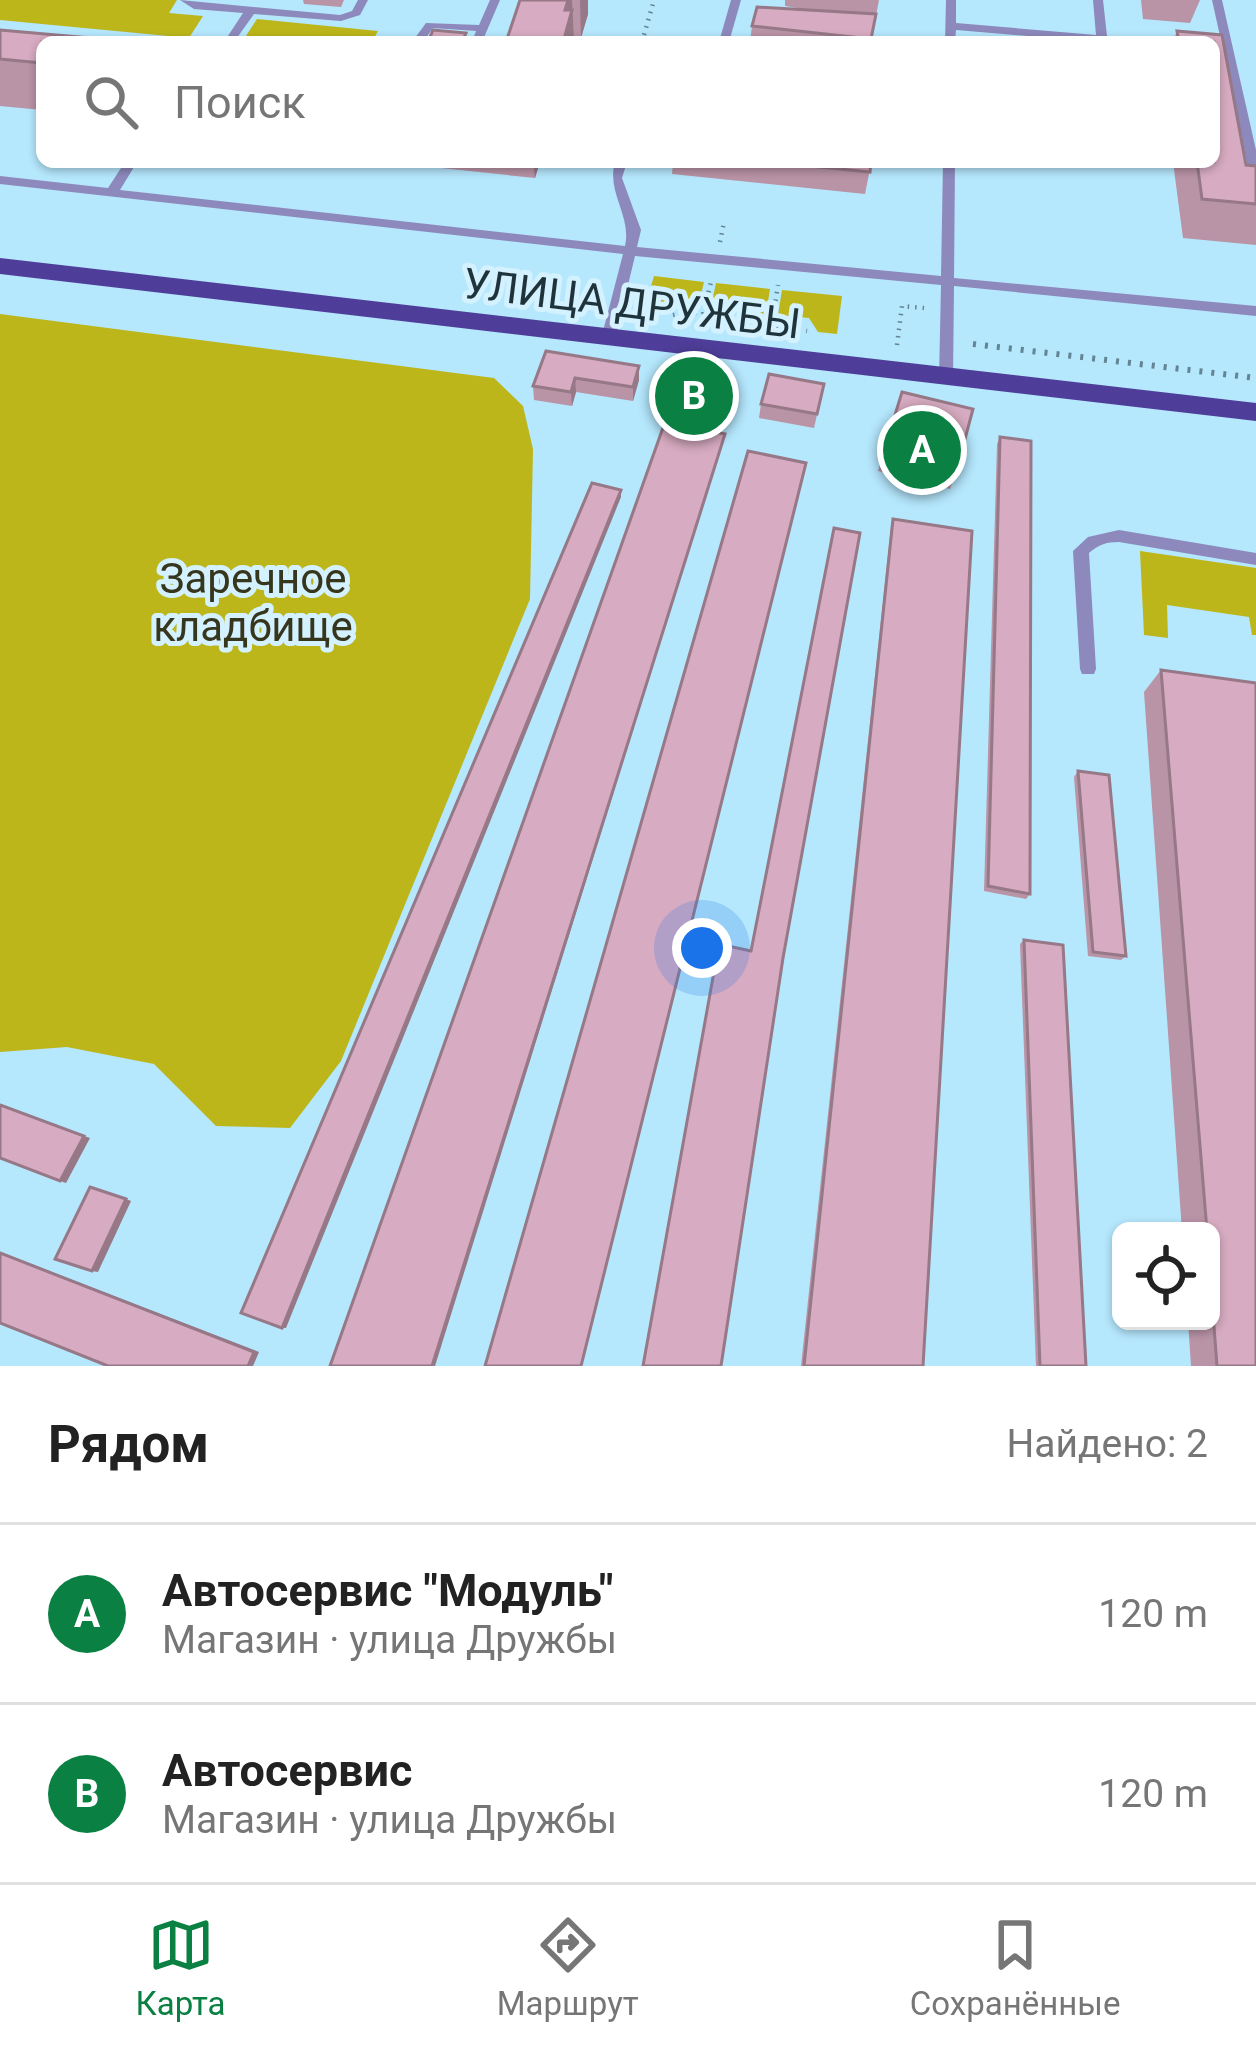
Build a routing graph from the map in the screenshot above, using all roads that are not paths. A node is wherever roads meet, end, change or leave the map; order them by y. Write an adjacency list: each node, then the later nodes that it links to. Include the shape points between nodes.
1 (185, 0): 8 (lane)
2 (363, 0): 8 (lane, via 351,17)
3 (495, 0): 10 (lane)
4 (736, 0): 14 (lane)
5 (951, 0): 9 (lane)
6 (1098, 0): 17 (lane)
7 (1217, 0): 18 (lane)
8 (250, 10): 11 (lane)
9 (950, 26): 15 (lane); 16 (lane)
10 (483, 28): 12 (lane, via 430,25); 13 (lane)
11 (233, 36)
12 (422, 36)
13 (480, 36)
14 (726, 36)
15 (950, 36)
16 (1067, 36)
17 (1102, 36)
18 (1221, 48): 22 (lane)
19 (127, 168): 24 (lane)
20 (619, 168): 25 (lane, via 635,230)
21 (949, 168): 27 (lane)
22 (1256, 177)
23 (0, 180): 24 (lane)
24 (111, 194): 25 (lane)
25 (630, 251): 27 (lane); 29 (lane)
26 (0, 266): 29 (main road, УЛИЦА ДРУЖБЫ)
27 (947, 281): 28 (lane); 30 (lane)
28 (1256, 311)
29 (608, 339): 30 (main road, УЛИЦА ДРУЖБЫ)
30 (946, 379): 31 (main road, УЛИЦА ДРУЖБЫ)
31 (1256, 412)
32 (1256, 559): 33 (lane, via 1119,536 1090,542 1081,551)
33 (1088, 669)

